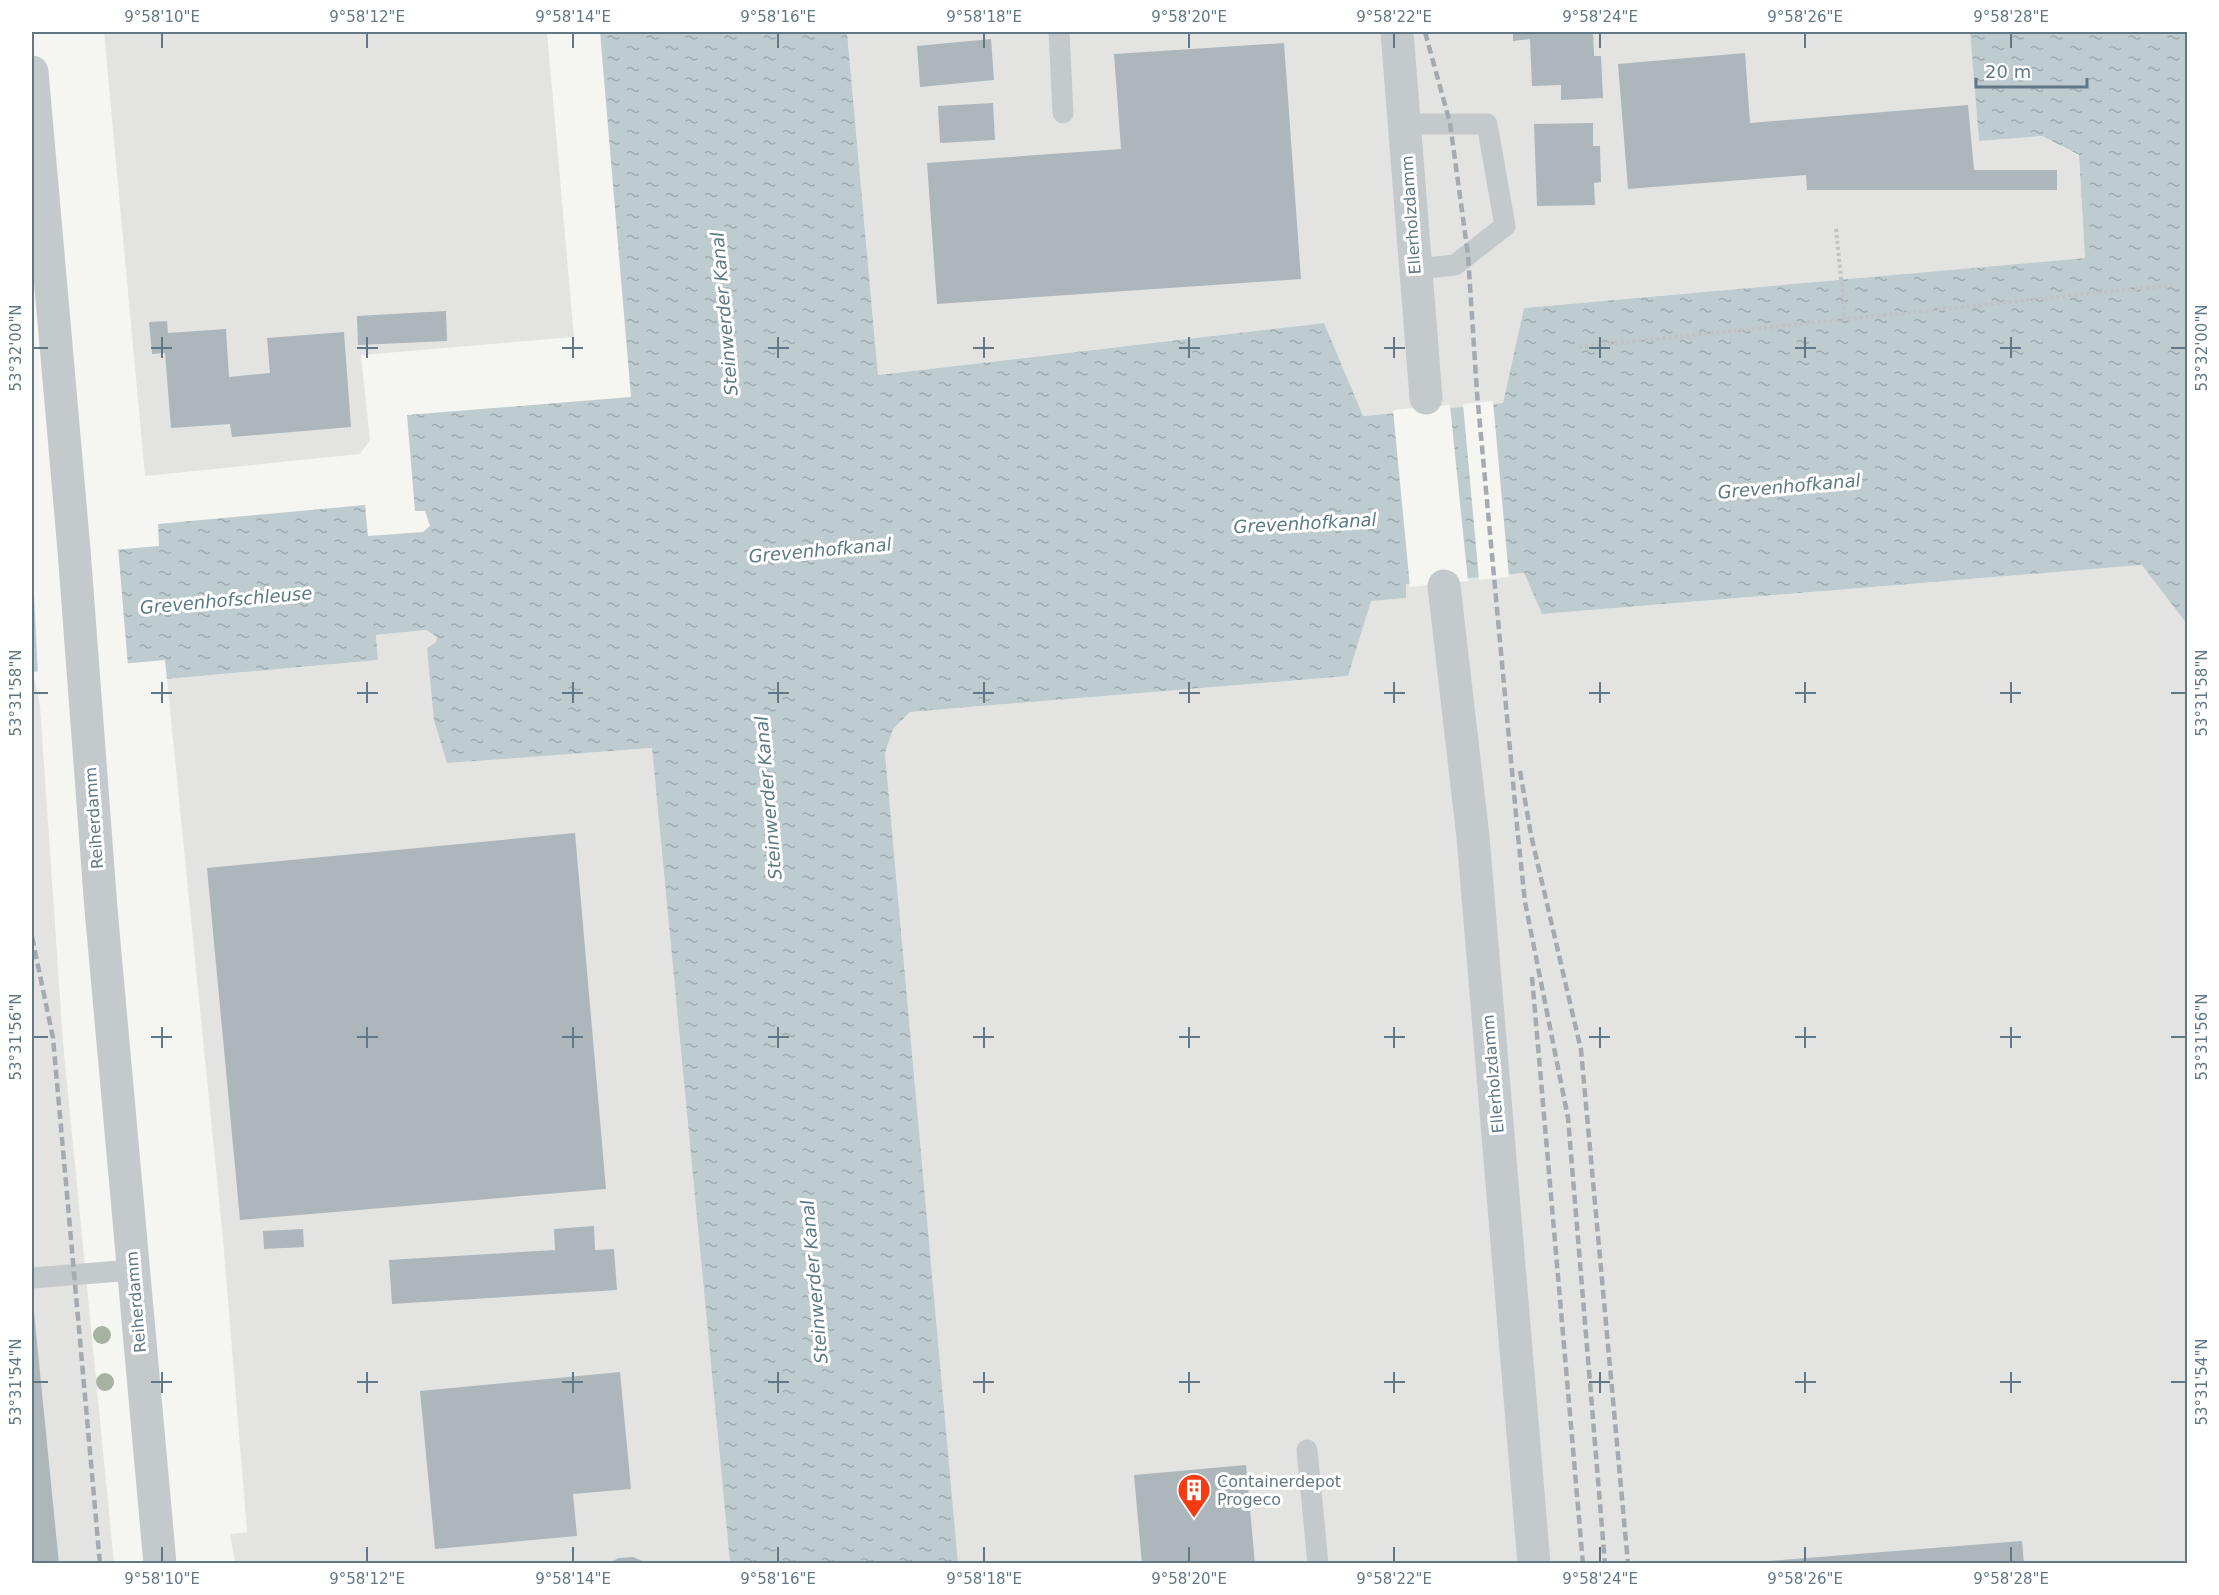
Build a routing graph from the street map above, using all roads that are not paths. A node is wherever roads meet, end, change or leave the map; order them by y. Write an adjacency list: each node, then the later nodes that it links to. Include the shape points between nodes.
1 (1059, 32): 4 (lane)
2 (1397, 32): 5 (street, Ellerholzdamm)
3 (32, 72): 9 (street, Reiherdamm)
4 (1063, 113)
5 (1404, 124): 6 (street, Ellerholzdamm); 6 (lane, via 1487,124 1506,226 1455,265)
6 (1416, 269): 7 (street, Ellerholzdamm)
7 (1426, 398)
8 (1444, 586): 14 (street, Ellerholzdamm, via 1473,837)
9 (133, 1270): 10 (lane); 12 (street, Reiherdamm)
10 (32, 1278)
11 (1306, 1450): 13 (lane)
12 (160, 1563)
13 (1318, 1563)
14 (1534, 1563)

